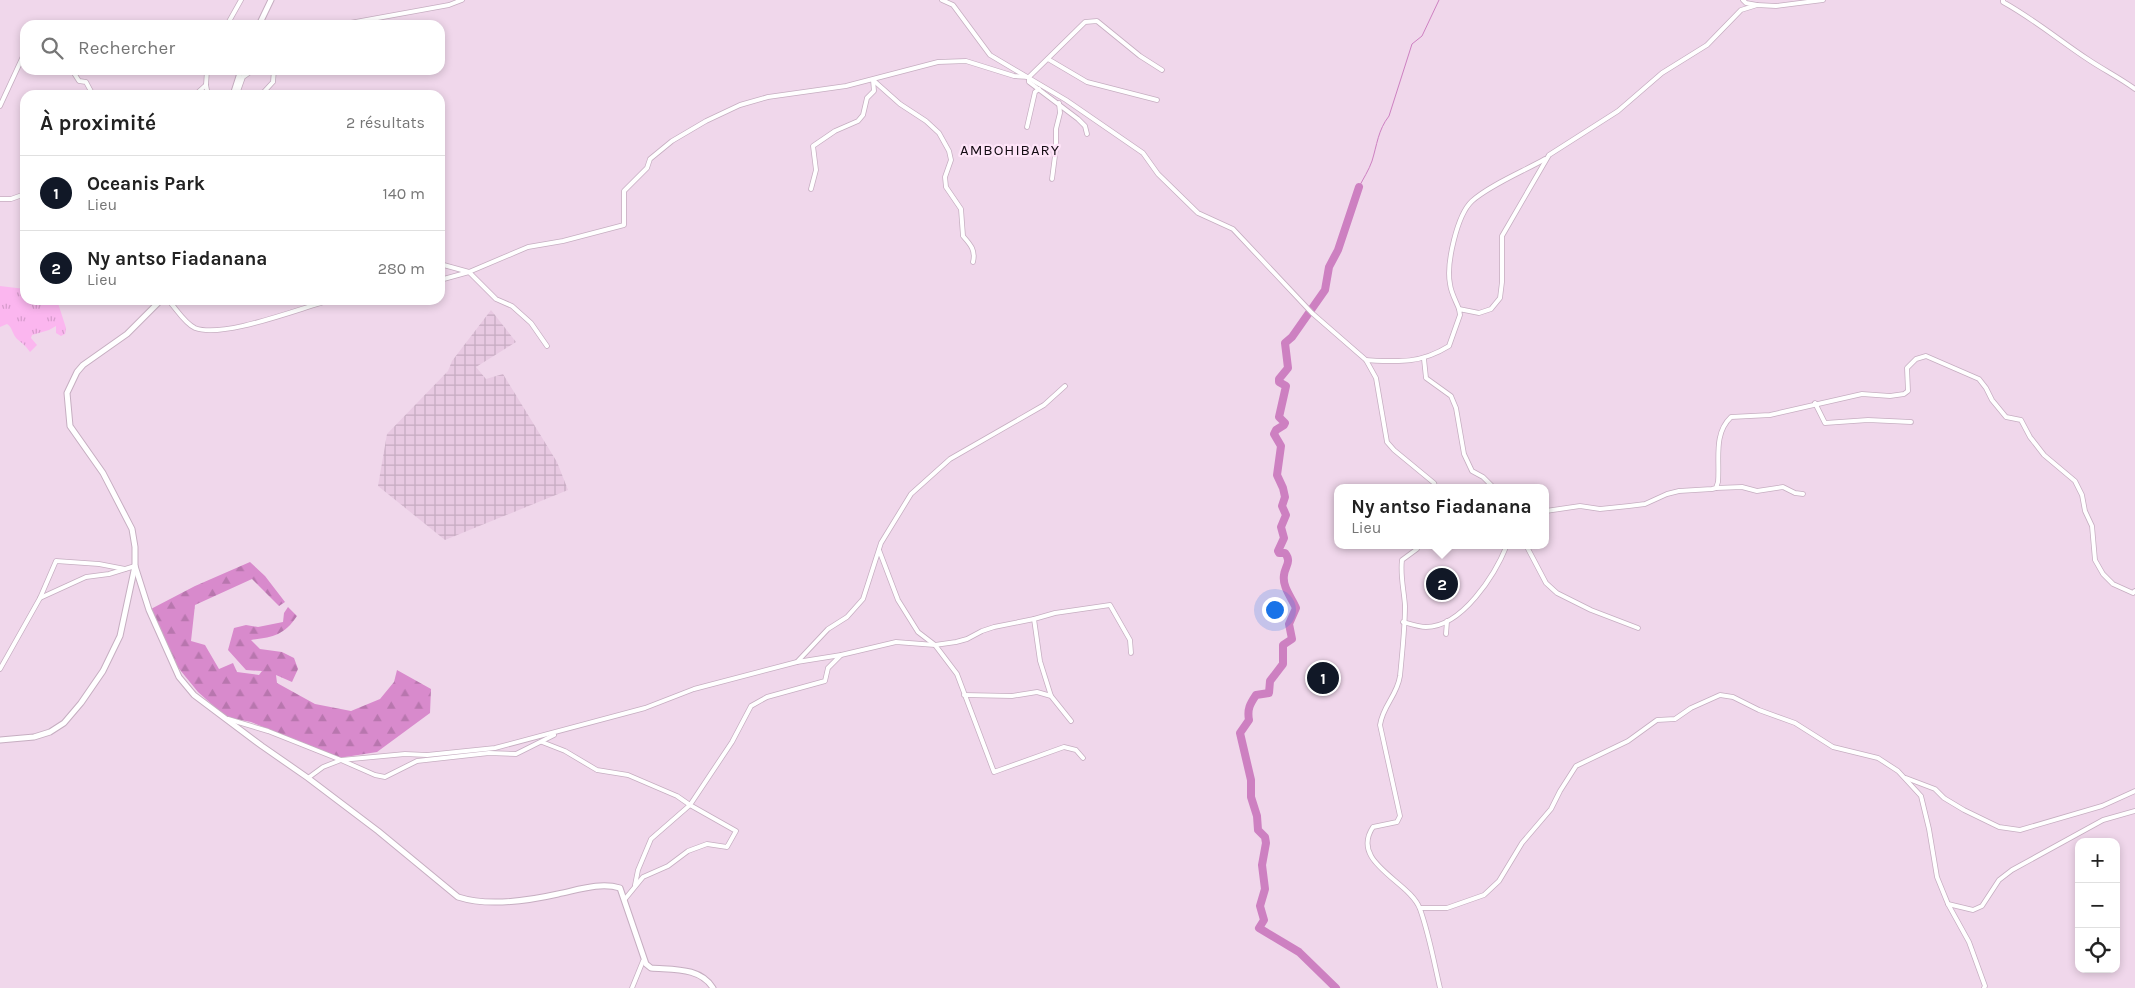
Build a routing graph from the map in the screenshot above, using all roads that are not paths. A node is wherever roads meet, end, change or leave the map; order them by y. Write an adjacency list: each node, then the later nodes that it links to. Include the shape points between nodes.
1 (241, 0): 10 (street)
2 (271, 0): 11 (street)
3 (462, 0): 12 (street)
4 (942, 0): 21 (street, via 953,5 990,55)
5 (1743, 0): 9 (street)
6 (1823, 0): 9 (street)
7 (1998, 0): 8 (street)
8 (2003, 1): 25 (street)
9 (1757, 5): 37 (street, via 1741,10 1707,45 1662,73 1618,111)
10 (230, 20)
11 (261, 20)
12 (368, 20)
13 (1048, 59): 15 (street, via 1085,22 1097,21); 21 (street); 32 (street, via 1087,82)
14 (20, 63): 34 (street)
15 (1162, 70)
16 (75, 75): 26 (street, via 79,81 86,82)
17 (207, 75): 23 (street)
18 (240, 75): 29 (street)
19 (246, 75): 30 (street)
20 (274, 75): 31 (street, via 273,82)
21 (1029, 77): 22 (street, via 1014,76 966,60 909,68); 24 (street, via 1029,82); 52 (street, via 1143,153 1158,174 1198,213 1233,229 1312,313)
22 (872, 80): 39 (street, via 874,91 867,98 864,115 813,146 816,170); 42 (street, via 939,133 951,160 945,177 946,186 962,209 963,236 971,245); 44 (street, via 768,97 706,120 650,159 647,168 624,191 624,225 528,247)
23 (206, 85): 27 (street); 28 (street)
24 (1039, 89): 33 (street); 35 (street, via 1035,92)
25 (2135, 89)
26 (90, 90)
27 (200, 90)
28 (207, 90)
29 (235, 90)
30 (236, 90)
31 (266, 90)
32 (1156, 100)
33 (1059, 104): 36 (street, via 1085,126); 38 (street)
34 (0, 106)
35 (1027, 127)
36 (1087, 134)
37 (1545, 159): 49 (street, via 1472,202 1462,216 1449,271 1450,285); 49 (street, via 1502,236 1500,298 1491,309 1479,314)
38 (1052, 179)
39 (811, 189)
40 (20, 196): 41 (street)
41 (0, 199)
42 (974, 262)
43 (445, 265): 44 (street)
44 (469, 272): 45 (street); 50 (street, via 496,299 512,306 531,323)
45 (445, 279)
46 (156, 305): 65 (street, via 127,334 83,365 67,393 70,426 103,473 132,529)
47 (173, 305): 48 (street, via 194,328 215,331 250,325)
48 (315, 305)
49 (1459, 309): 51 (street, via 1460,315 1448,346)
50 (547, 346)
51 (1424, 359): 52 (street); 57 (street, via 1426,378 1451,396 1464,454 1472,471)
52 (1366, 360): 56 (street, via 1376,378 1387,442)
53 (1066, 386): 64 (street, via 1044,404 950,460 911,494)
54 (1815, 404): 55 (street, via 1825,423); 58 (street, via 1770,415 1731,416 1718,442); 67 (street, via 1862,394 1904,394 1908,391 1908,368 1920,357 1932,357 1972,375 1984,384 2006,417 2021,420 2044,455 2075,481 2092,526 2095,560 2113,584 2133,594)
55 (1911, 422)
56 (1434, 484)
57 (1490, 484)
58 (1716, 488): 59 (street, via 1742,487 1757,491 1783,487); 60 (street, via 1673,492 1645,504)
59 (1803, 494)
60 (1549, 511)
61 (1416, 549): 71 (street, via 1402,560)
62 (1505, 549): 70 (street, via 1499,565 1474,600)
63 (1528, 549): 72 (street, via 1546,583 1557,593)
64 (879, 550): 74 (street, via 898,600 918,632); 77 (street, via 863,598 847,617 828,629)
65 (135, 566): 66 (street); 81 (street, via 149,610 179,677 194,695); 84 (street, via 120,636 103,671 81,703 64,723 50,732)
66 (126, 569): 68 (street, via 86,577); 68 (street, via 56,561)
67 (2135, 591)
68 (40, 598): 78 (street)
69 (1034, 619): 74 (street); 75 (street, via 1055,612 1110,605 1130,640); 80 (street, via 1040,661)
70 (1447, 621): 71 (street, via 1424,627); 73 (street)
71 (1403, 622): 96 (street, via 1396,692 1382,712 1380,725 1400,816 1397,822 1373,827 1366,843 1372,857)
72 (1638, 628)
73 (1446, 634)
74 (935, 645): 76 (street, via 896,642); 79 (street, via 957,674)
75 (1131, 654)
76 (841, 655): 77 (street); 91 (street, via 828,668 826,681 767,697 751,706 727,750)
77 (797, 662): 83 (street, via 694,689 645,708)
78 (0, 669)
79 (964, 695): 80 (street, via 1012,696 1037,692); 86 (street, via 994,772 1064,747 1076,750)
80 (1051, 696): 82 (street)
81 (227, 719): 87 (street, via 268,731); 89 (street)
82 (1071, 721)
83 (558, 733): 85 (street); 87 (street, via 495,748)
84 (0, 740)
85 (542, 742): 87 (street, via 516,754 489,753 417,761 385,777); 91 (street, via 566,751 598,770 628,775)
86 (1083, 758)
87 (341, 760): 89 (street)
88 (1904, 777): 90 (street, via 1936,789 1944,798 1999,827 2020,830 2102,806); 95 (street, via 1921,796 1937,877); 96 (street, via 1878,758 1833,747 1795,723 1733,697 1720,695 1675,719 1657,720 1628,741 1576,766 1551,809 1522,843 1499,881 1484,895 1447,908)
89 (308, 778): 94 (street, via 458,896 474,902 534,899 610,885 620,888)
90 (2135, 791)
91 (690, 805): 93 (street, via 651,839); 93 (street, via 736,831 727,847 707,844 688,851)
92 (2135, 811): 95 (street, via 2103,820 2012,870 1999,880 1982,906 1973,910)
93 (634, 887): 94 (street)
94 (625, 899): 97 (street)
95 (1948, 904): 101 (street, via 1970,942)
96 (1420, 908): 100 (street)
97 (643, 961): 98 (street); 99 (street, via 651,968 695,972)
98 (632, 988)
99 (713, 988)
100 (1440, 988)
101 (1984, 988)

